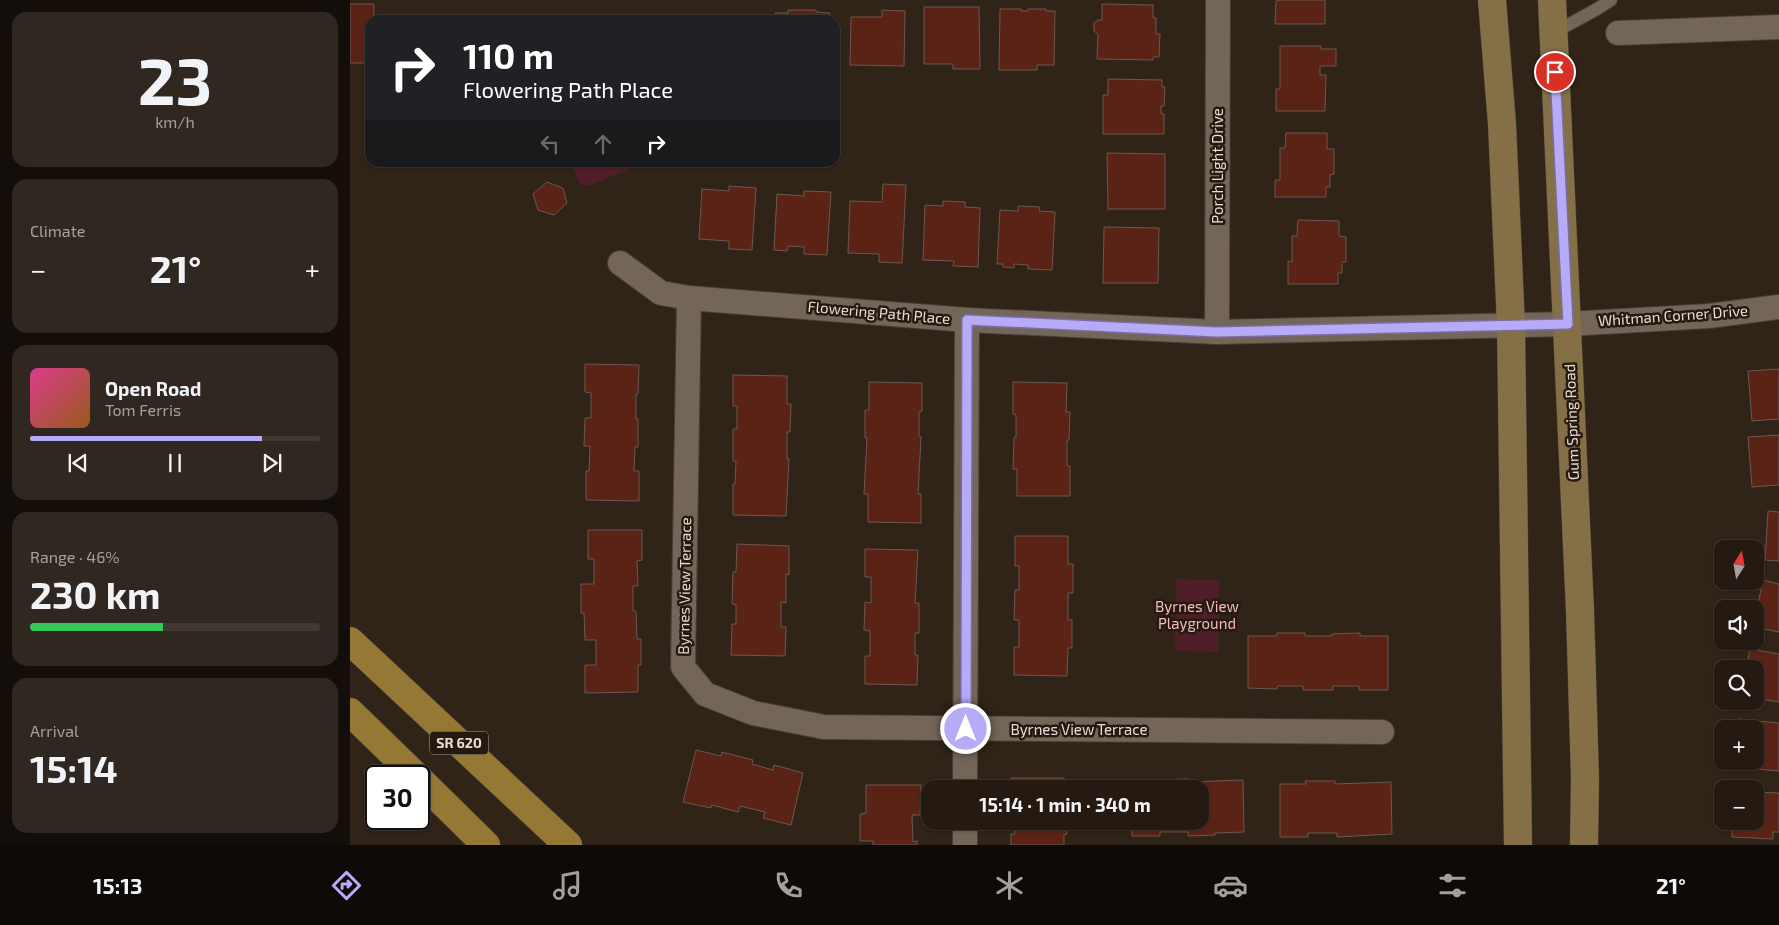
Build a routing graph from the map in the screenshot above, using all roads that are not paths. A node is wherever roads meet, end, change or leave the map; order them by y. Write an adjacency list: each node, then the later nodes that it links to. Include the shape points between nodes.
1 (1218, 0): 14 (street, Porch Light Drive)
2 (1492, 0): 13 (main road, via 1502,124)
3 (1552, 0): 6 (main road, Gum Spring Road)
4 (1611, 0): 6 (lane)
5 (1779, 27): 7 (street)
6 (1553, 33): 12 (main road, Gum Spring Road)
7 (1618, 33)
8 (620, 263): 9 (street, Flowering Path Place, via 661,293)
9 (689, 298): 11 (street, Flowering Path Place); 17 (street, Byrnes View Terrace, via 684,667 705,694 753,713 824,727)
10 (1779, 307): 12 (street, Whitman Corner Drive, via 1709,316)
11 (967, 320): 14 (street, Flowering Path Place); 17 (street)
12 (1568, 324): 13 (street, Flowering Path Place); 27 (main road, Gum Spring Road, via 1580,611)
13 (1511, 326): 14 (street, Flowering Path Place); 26 (main road)
14 (1217, 332)
15 (350, 641): 24 (main road, SR 620)
16 (350, 712): 19 (main road)
17 (966, 729): 18 (street, Byrnes View Terrace); 20 (street)
18 (1382, 732)
19 (405, 765)
20 (965, 780)
21 (430, 790): 23 (main road)
22 (965, 830): 25 (street)
23 (486, 845)
24 (568, 845)
25 (965, 845)
26 (1518, 845)
27 (1584, 845)

